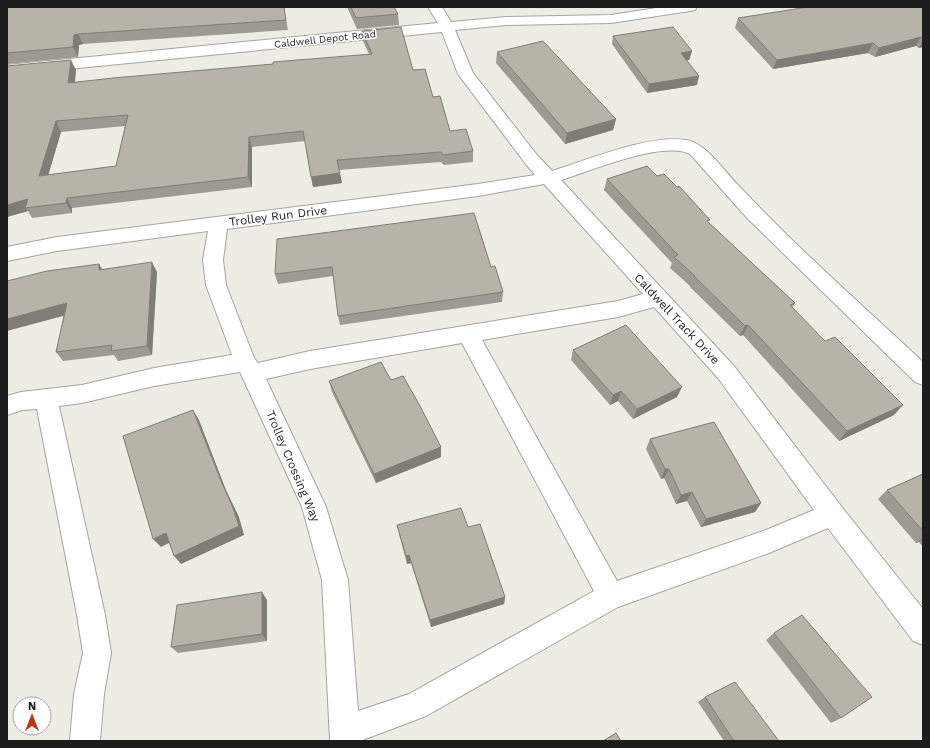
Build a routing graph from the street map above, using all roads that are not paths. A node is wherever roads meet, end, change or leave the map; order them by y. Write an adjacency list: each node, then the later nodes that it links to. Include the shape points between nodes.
1 (435, 7): 3 (street, Caldwell Track Drive)
2 (690, 7): 3 (street, Caldwell Depot Road, via 611,19 506,21)
3 (447, 26): 4 (street, Caldwell Depot Road); 5 (street, Caldwell Track Drive, via 466,74)
4 (7, 70)
5 (548, 178): 6 (street, Trolley Run Drive, via 478,190); 8 (street, Caldwell Track Drive); 11 (street, Trolley Run Drive, via 646,147 671,144 686,145 696,150 755,215)
6 (218, 224): 7 (street, Trolley Run Drive, via 57,244); 10 (street, Trolley Crossing Way, via 213,260 216,285)
7 (7, 254)
8 (658, 298): 9 (street, via 618,309); 14 (street, Caldwell Track Drive, via 726,372)
9 (468, 334): 10 (street, via 310,360); 15 (street)
10 (249, 367): 12 (street, via 154,378 82,394); 17 (street, Trolley Crossing Way, via 314,508 335,580)
11 (923, 376)
12 (46, 398): 13 (street, via 21,401); 18 (street, via 97,653 89,694)
13 (7, 406)
14 (832, 514): 15 (street, via 769,541); 16 (street, Caldwell Track Drive)
15 (611, 596): 17 (street, via 416,706)
16 (923, 630)
17 (343, 738)
18 (85, 741)

